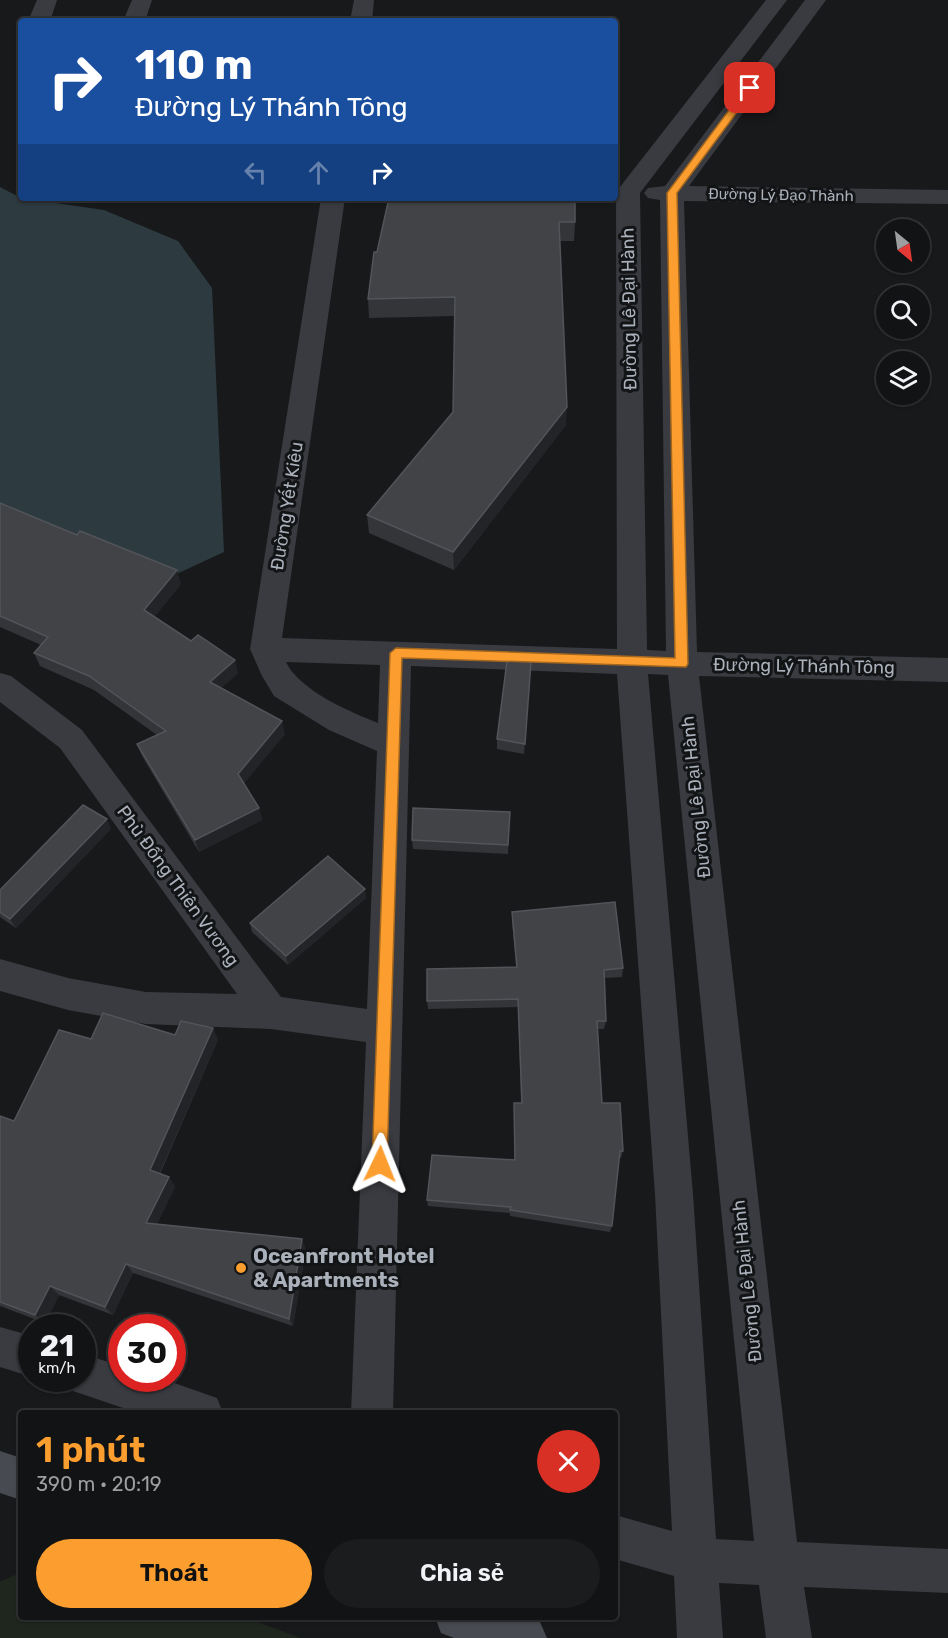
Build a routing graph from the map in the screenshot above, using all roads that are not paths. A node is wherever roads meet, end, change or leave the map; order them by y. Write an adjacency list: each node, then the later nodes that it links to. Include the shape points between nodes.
1 (47, 0): 6 (street)
2 (142, 0): 7 (street)
3 (364, 0): 8 (street)
4 (777, 0): 9 (street)
5 (816, 0): 10 (street)
6 (40, 18)
7 (135, 18)
8 (361, 18)
9 (622, 191): 10 (street, Đường Lý Đạo Thành); 16 (street, Đường Lê Đại Hành)
10 (672, 193): 11 (street, Đường Lý Đạo Thành); 17 (street, Đường Lê Đại Hành)
11 (945, 197): 13 (street)
12 (333, 201): 14 (street, Đường Yết Kiêu)
13 (948, 224)
14 (265, 649): 15 (street, Đường Lý Thánh Tông); 20 (street, via 285,687 340,721)
15 (396, 653): 16 (street, Đường Lý Thánh Tông); 20 (street)
16 (633, 662): 17 (street, Đường Lý Thánh Tông); 32 (street, Đường Lê Đại Hành, via 674,1194)
17 (682, 664): 18 (street, Đường Lý Thánh Tông); 33 (street, Đường Lê Đại Hành)
18 (948, 670)
19 (0, 685): 22 (street, Phù Đổng Thiên Vương, via 71,739)
20 (393, 744): 23 (street)
21 (0, 975): 22 (street, via 68,994 146,1008)
22 (271, 1012): 23 (street)
23 (384, 1028): 28 (street)
24 (0, 1347): 25 (street)
25 (18, 1353)
26 (96, 1379): 27 (street)
27 (193, 1410)
28 (372, 1410)
29 (0, 1472): 30 (main road)
30 (18, 1478)
31 (618, 1538): 32 (street)
32 (695, 1560): 33 (street); 37 (street, Đường Lê Đại Hành)
33 (778, 1565): 34 (street); 38 (street, Đường Lê Đại Hành)
34 (948, 1571)
35 (467, 1620): 36 (main road)
36 (524, 1638)
37 (700, 1638)
38 (789, 1638)

